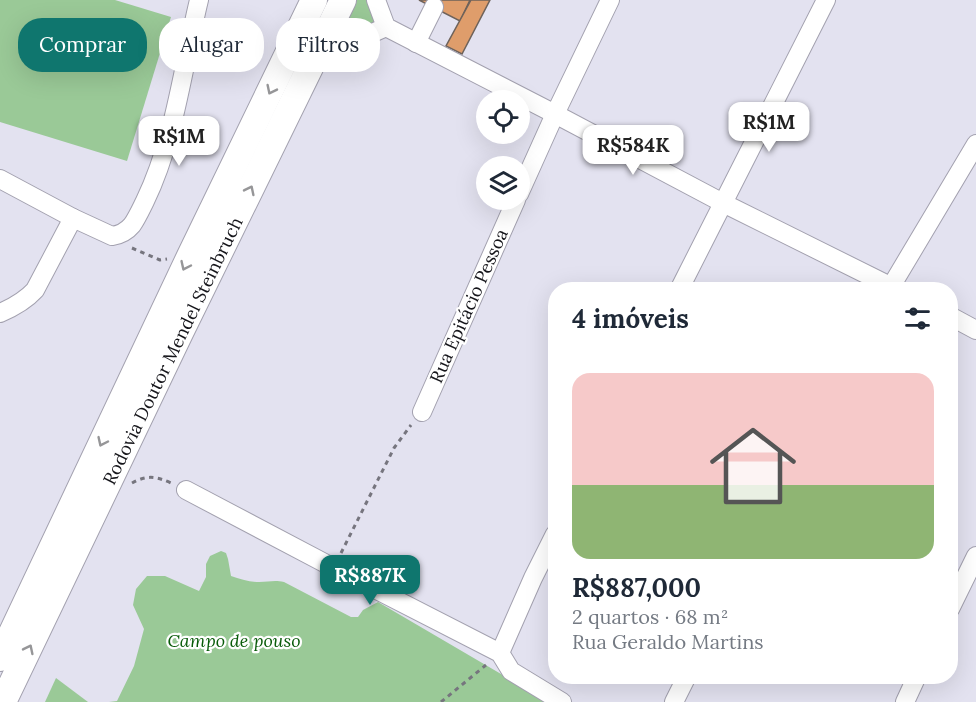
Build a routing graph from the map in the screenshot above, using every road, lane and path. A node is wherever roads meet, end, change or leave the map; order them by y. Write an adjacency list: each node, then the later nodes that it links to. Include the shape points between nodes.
1 (199, 0): 20 (street, via 172,124 152,187 131,225)
2 (314, 0): 21 (highway, Rodovia Doutor Mendel Steinbruch, one-way to 21)
3 (344, 0): 8 (highway, Rodovia Doutor Mendel Steinbruch)
4 (376, 0): 9 (street)
5 (610, 0): 13 (street)
6 (826, 0): 17 (street)
7 (434, 7): 11 (street)
8 (335, 18)
9 (386, 27): 10 (street); 11 (street)
10 (380, 30)
11 (417, 43): 13 (street)
12 (308, 72): 30 (highway, Rodovia Doutor Mendel Steinbruch, one-way to 12)
13 (555, 114): 15 (street); 17 (street)
14 (976, 144): 24 (street)
15 (530, 170)
16 (0, 179): 19 (street)
17 (723, 204): 22 (street); 23 (street)
18 (512, 210): 28 (street, Rua Epitácio Pessoa)
19 (73, 218): 20 (street); 25 (street, via 35,290)
20 (112, 236): 21 (path, via 160,260)
21 (190, 256): 36 (highway, Rodovia Doutor Mendel Steinbruch, one-way to 36)
22 (683, 282)
23 (881, 282)
24 (896, 282)
25 (0, 314)
26 (958, 320): 27 (street)
27 (976, 330)
28 (422, 412): 33 (path, via 394,448)
29 (186, 490): 30 (path, via 160,478 143,477); 33 (street)
30 (100, 501): 39 (highway, Rodovia Doutor Mendel Steinbruch, one-way to 30)
31 (548, 548): 35 (street)
32 (976, 556): 34 (street)
33 (334, 568): 35 (street)
34 (958, 593)
35 (500, 653): 40 (path); 41 (street, via 511,671)
36 (0, 658)
37 (683, 684): 42 (street)
38 (914, 684): 43 (street)
39 (3, 702)
40 (441, 702)
41 (562, 702)
42 (674, 702)
43 (905, 702)

